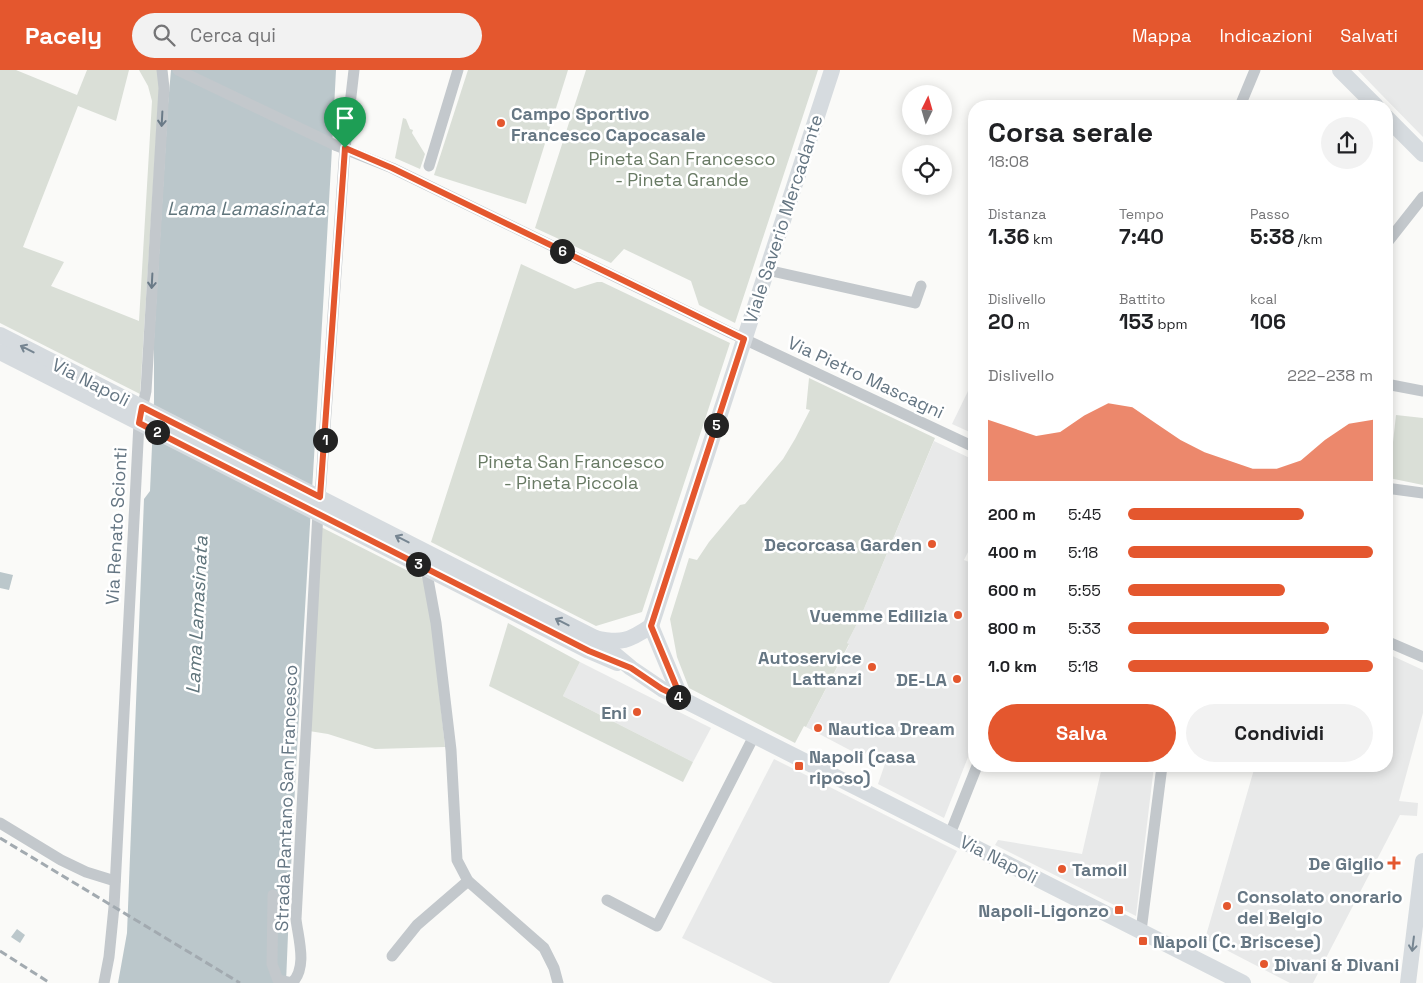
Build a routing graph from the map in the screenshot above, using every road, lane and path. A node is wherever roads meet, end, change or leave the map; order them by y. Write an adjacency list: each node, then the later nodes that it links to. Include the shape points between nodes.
1 (162, 70): 23 (street, Via Renato Scionti, one-way to 23, via 164,88)
2 (178, 70): 11 (street, Via Pietro Mascagni)
3 (354, 70): 11 (street)
4 (458, 70): 13 (street)
5 (832, 70): 16 (main road, Viale Saverio Mercadante)
6 (1254, 70): 8 (street)
7 (1340, 70): 9 (main road)
8 (1242, 100)
9 (1370, 100)
10 (1393, 124): 12 (main road)
11 (342, 147): 19 (street, Via Pietro Mascagni, via 392,168); 27 (street)
12 (1423, 154)
13 (429, 166)
14 (1423, 197): 15 (street)
15 (1393, 235)
16 (767, 270): 17 (street, via 916,303); 19 (main road, Viale Saverio Mercadante)
17 (921, 286)
18 (0, 336): 23 (main road, Via Napoli, one-way to 18)
19 (744, 339): 24 (street, Via Pietro Mascagni); 29 (main road, Viale Saverio Mercadante)
20 (0, 352): 23 (main road, Via Napoli)
21 (1393, 385): 22 (street)
22 (1423, 391)
23 (144, 417): 27 (main road, Via Napoli); 41 (street, Via Renato Scionti)
24 (968, 445)
25 (1393, 489): 26 (street)
26 (1423, 493)
27 (319, 505): 28 (main road, Via Napoli); 30 (main road, Via Napoli, one-way to 27); 43 (street, Strada Pantano San Francesco, via 296,919 301,964 292,983 278,980 272,964)
28 (426, 568): 33 (main road, Via Napoli, via 589,651); 42 (street, via 451,750 457,860)
29 (651, 626): 30 (main road, via 639,634 614,642); 34 (main road)
30 (595, 638): 33 (main road, Via Napoli)
31 (1393, 644): 32 (street)
32 (1423, 657)
33 (631, 668): 34 (main road, Via Napoli)
34 (681, 698): 35 (main road, Via Napoli)
35 (754, 736): 39 (main road, Via Napoli); 44 (street, via 657,926)
36 (975, 772): 39 (street)
37 (1161, 772): 45 (street)
38 (0, 823): 41 (street, via 61,860)
39 (950, 834): 45 (main road, Via Napoli)
40 (1423, 861): 50 (main road, one-way to 50)
41 (115, 881): 47 (street, Via Renato Scionti)
42 (468, 881): 46 (street, via 417,925); 48 (street, via 544,948)
43 (273, 895)
44 (607, 900)
45 (1141, 931): 49 (main road, Via Napoli)
46 (392, 956)
47 (104, 983)
48 (558, 983)
49 (1243, 983)
50 (1408, 983)

